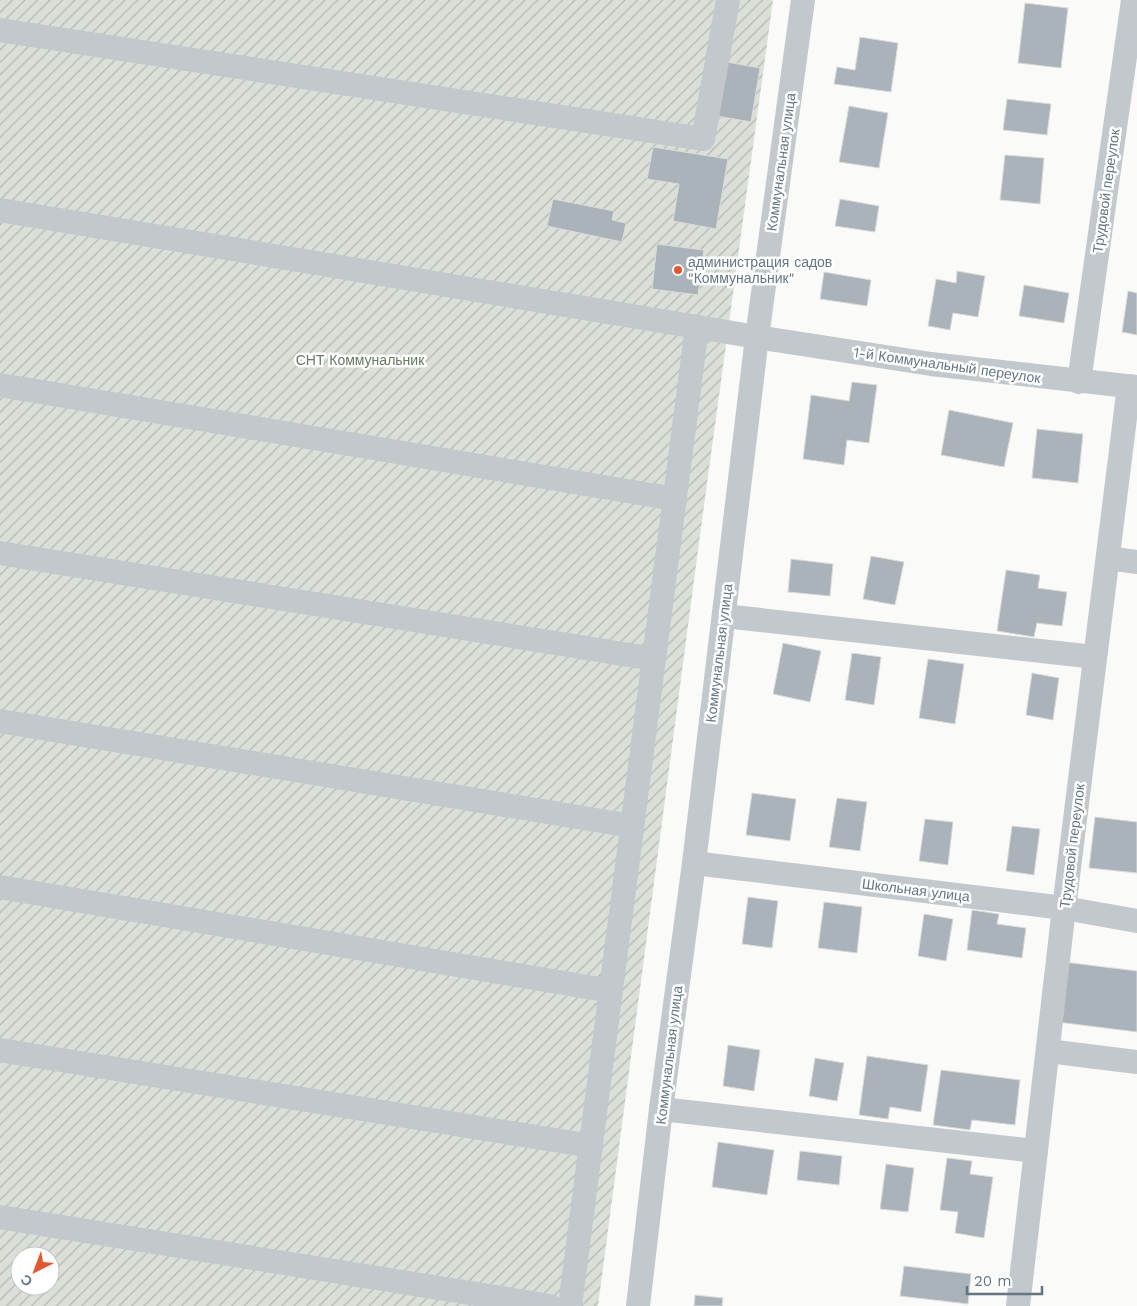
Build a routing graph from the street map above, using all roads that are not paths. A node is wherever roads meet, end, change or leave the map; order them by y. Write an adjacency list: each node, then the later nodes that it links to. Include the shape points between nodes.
1 (728, 0): 4 (street, via 703,139)
2 (803, 0): 7 (street, Коммунальная улица)
3 (1133, 0): 8 (street, Трудовой переулок)
4 (0, 30)
5 (0, 210): 6 (street, 1-й Коммунальный переулок)
6 (697, 327): 7 (street, 1-й Коммунальный переулок); 11 (street)
7 (757, 338): 8 (street, 1-й Коммунальный переулок); 15 (street, Коммунальная улица)
8 (1080, 382): 10 (street, 1-й Коммунальный переулок)
9 (0, 385): 11 (street)
10 (1133, 387): 13 (street, Трудовой переулок)
11 (675, 499): 17 (street)
12 (0, 553): 17 (street)
13 (1108, 558): 14 (street); 16 (street, Трудовой переулок)
14 (1137, 562)
15 (724, 616): 16 (street); 20 (street, Коммунальная улица)
16 (1095, 657): 22 (street, Трудовой переулок)
17 (654, 659): 19 (street)
18 (0, 721): 19 (street)
19 (632, 826): 24 (street)
20 (694, 863): 22 (street, Школьная улица); 28 (street, Коммунальная улица)
21 (0, 886): 24 (street)
22 (1064, 908): 23 (street, Школьная улица); 26 (street, Трудовой переулок)
23 (1137, 920)
24 (611, 991): 29 (street)
25 (0, 1050): 29 (street)
26 (1048, 1051): 27 (street); 30 (street, Трудовой переулок)
27 (1137, 1062)
28 (662, 1109): 30 (street); 34 (street, Коммунальная улица)
29 (591, 1146): 33 (street)
30 (1036, 1151): 35 (street, Трудовой переулок)
31 (0, 1217): 32 (street)
32 (550, 1306)
33 (570, 1306)
34 (638, 1306)
35 (1018, 1306)

